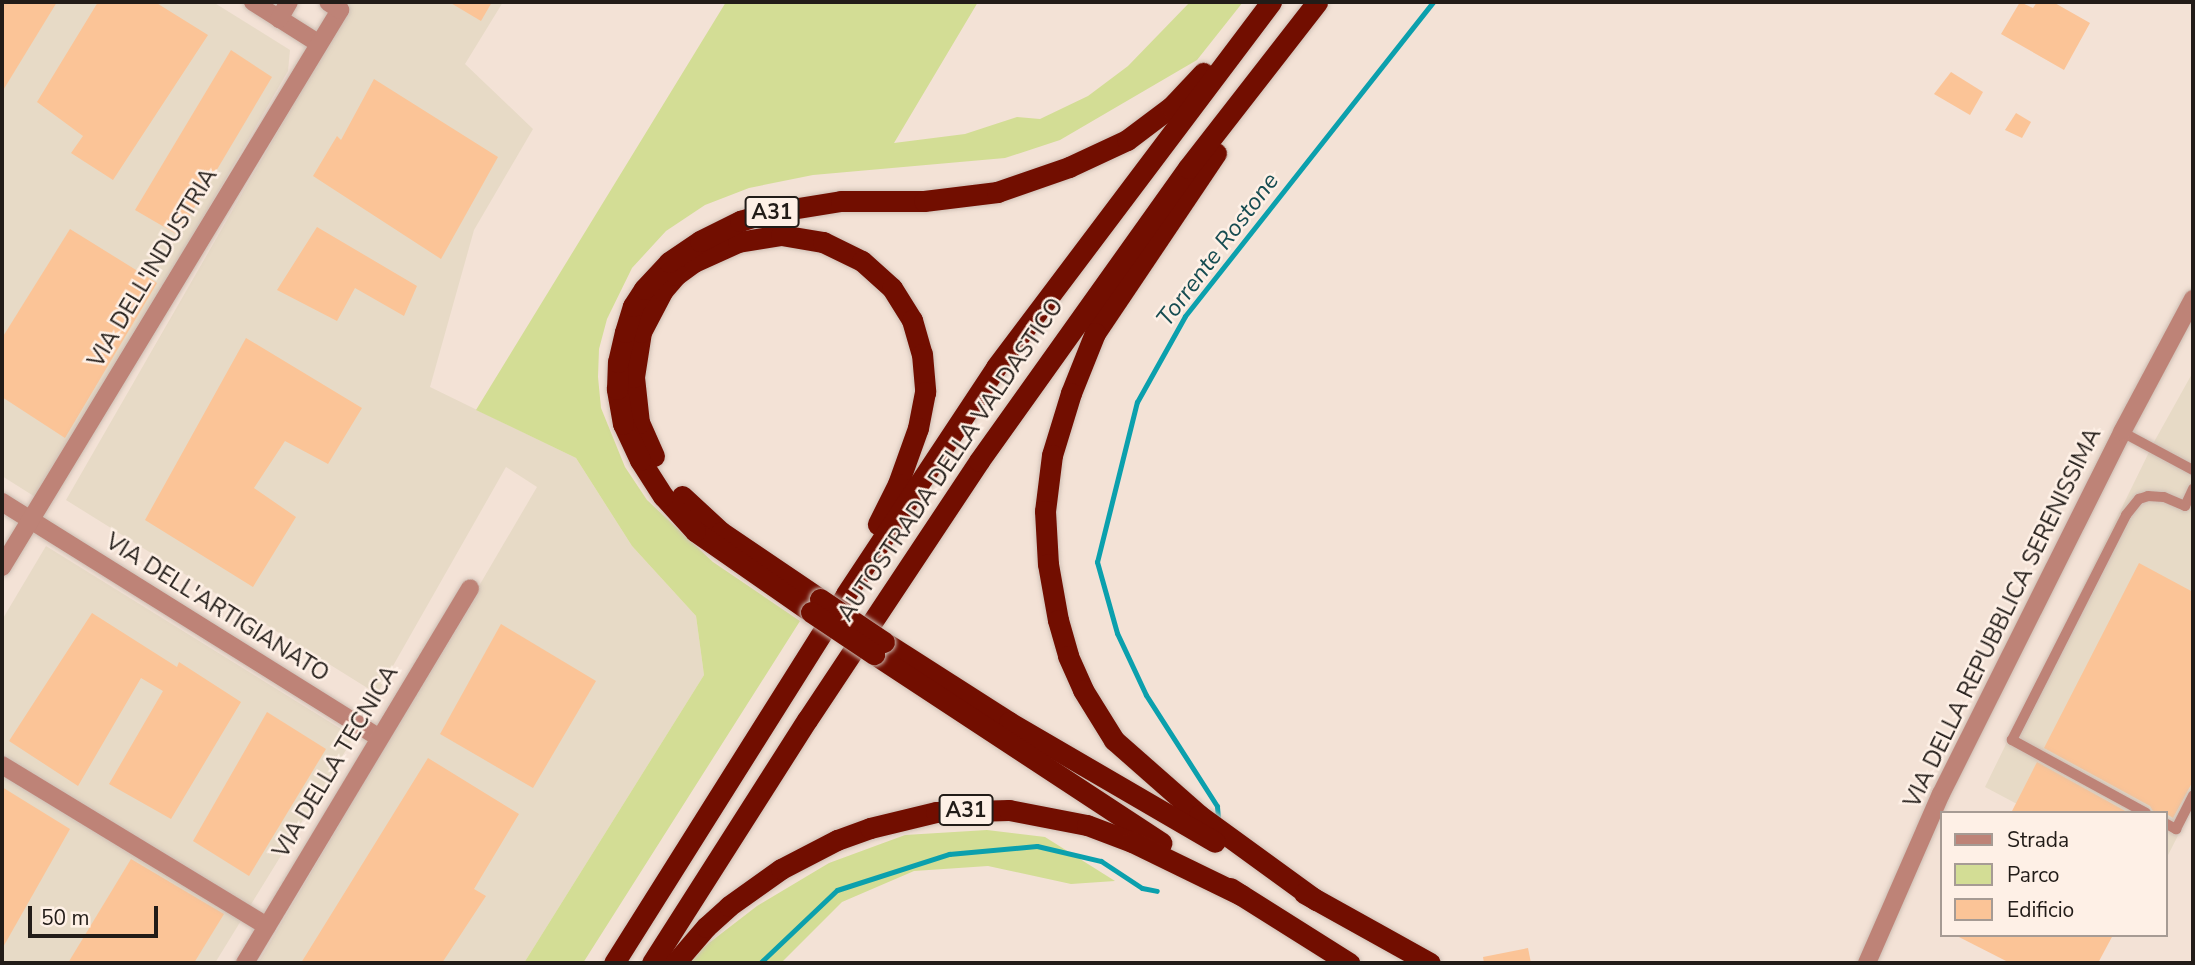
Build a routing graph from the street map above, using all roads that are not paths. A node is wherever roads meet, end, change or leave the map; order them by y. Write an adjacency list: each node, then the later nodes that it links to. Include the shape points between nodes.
1 (253, 2): 6 (street)
2 (289, 2): 6 (street)
3 (328, 2): 7 (street, VIA DELL'INDUSTRIA, via 340,10)
4 (1270, 2): 17 (highway, AUTOSTRADA DELLA VALDASTICO, via 996,367); 18 (highway, A31, via 1171,107 1127,140 1069,167 998,192 924,201 841,201 767,213 700,241 669,262 644,289 625,332 617,389 623,424 640,460 663,496 695,531)
5 (1317, 2): 26 (highway, A31, via 1095,333 1060,425 1045,511 1048,564 1065,644 1083,690 1114,740 1199,815); 30 (highway, AUTOSTRADA DELLA VALDASTICO, via 1180,178 979,461)
6 (279, 19): 7 (street)
7 (318, 43): 14 (street, VIA DELL'INDUSTRIA)
8 (2193, 299): 9 (street, VIA DELLA REPUBBLICA SERENISSIMA)
9 (2122, 432): 10 (lane); 34 (street, VIA DELLA REPUBBLICA SERENISSIMA, via 1941,794)
10 (2193, 470)
11 (2193, 489): 13 (lane)
12 (2, 502): 14 (street, VIA DELL'ARTIGIANATO)
13 (2189, 508): 23 (lane, via 2164,497 2148,496 2139,499 2126,515 2012,740)
14 (30, 520): 15 (street, VIA DELL'INDUSTRIA); 20 (street, VIA DELL'ARTIGIANATO)
15 (2, 567)
16 (470, 587): 20 (street, VIA DELLA TECNICA)
17 (846, 594): 18 (highway, A31, via 898,484 918,428 925,392 922,354 902,302 862,261 823,242 762,236 694,262 663,290 641,332 635,400 639,423 656,462 684,498); 29 (highway, AUTOSTRADA DELLA VALDASTICO)
18 (816, 606): 19 (highway, A31, bridge)
19 (879, 648): 25 (highway, A31); 26 (highway, A31)
20 (379, 738): 27 (street, VIA DELLA TECNICA)
21 (2, 765): 27 (street)
22 (2193, 795): 24 (lane, via 2176,829)
23 (2142, 811)
24 (2167, 824)
25 (1241, 895): 31 (highway, A31, via 1087,825 1009,810 936,812 870,828 790,864 729,906); 32 (highway, A31)
26 (1316, 900): 33 (highway, A31)
27 (267, 926): 28 (street, VIA DELLA TECNICA)
28 (245, 963)
29 (614, 963)
30 (652, 963)
31 (675, 963)
32 (1349, 963)
33 (1430, 963)
34 (1867, 963)

